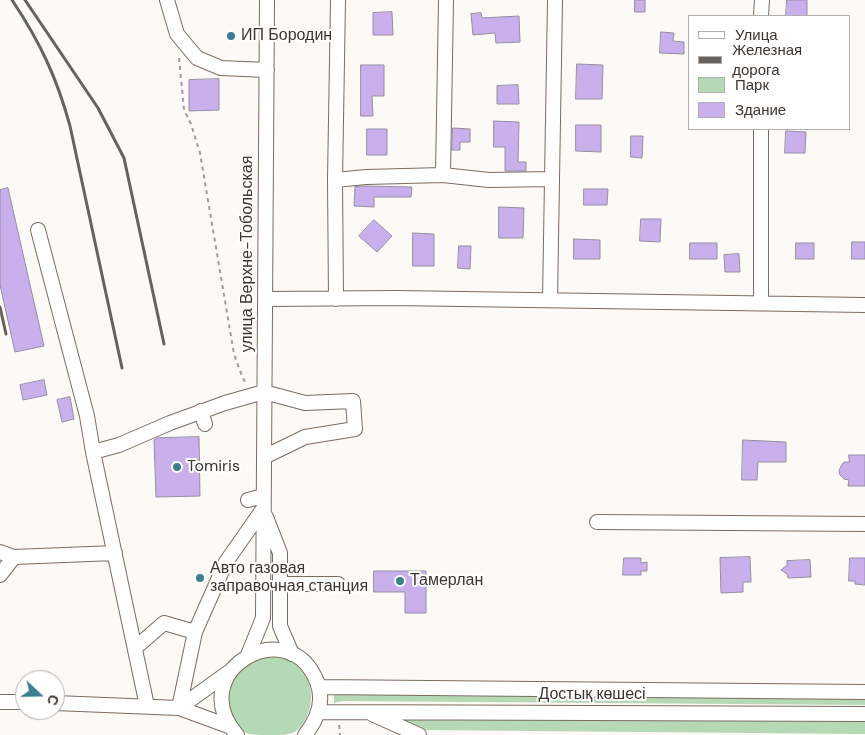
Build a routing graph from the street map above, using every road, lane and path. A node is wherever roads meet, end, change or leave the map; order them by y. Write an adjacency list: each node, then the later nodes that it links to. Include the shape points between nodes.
1 (166, 0): 8 (street)
2 (268, 0): 9 (street, улица Верхне-Тобольская)
3 (338, 0): 13 (street)
4 (446, 0): 11 (street)
5 (555, 0): 12 (street)
6 (762, 0): 7 (street)
7 (762, 15)
8 (177, 34): 9 (street, via 197,58 221,68); 20 (path, via 184,110 200,153 234,354 242,376)
9 (267, 70): 15 (street, улица Верхне-Тобольская)
10 (761, 130): 18 (street)
11 (443, 175): 12 (street, via 489,180); 13 (street)
12 (552, 179): 17 (street)
13 (335, 180): 16 (street)
14 (38, 230): 21 (street, via 86,416)
15 (266, 298): 16 (street); 20 (street, улица Верхне-Тобольская)
16 (336, 299): 17 (street)
17 (550, 300): 18 (street)
18 (761, 303): 19 (street)
19 (865, 305)
20 (258, 393): 21 (street, via 225,402 203,418); 22 (street, улица Верхне-Тобольская); 22 (street, via 305,403 353,401 355,428 305,437)
21 (92, 452): 28 (street)
22 (264, 457): 24 (street, улица Верхне-Тобольская)
23 (248, 500): 24 (street)
24 (263, 502): 31 (street, улица Верхне-Тобольская, via 280,553); 33 (street, via 226,562); 36 (street, улица Верхне-Тобольская, via 263,618)
25 (597, 522): 26 (street)
26 (865, 524)
27 (0, 552): 29 (street)
28 (115, 553): 29 (street); 34 (street)
29 (14, 557): 30 (street)
30 (0, 575)
31 (280, 584): 32 (street); 35 (street, улица Верхне-Тобольская, via 280,626)
32 (338, 584)
33 (195, 632): 34 (street, via 164,623); 44 (street)
34 (135, 648): 43 (street)
35 (292, 654): 36 (street, via 272,650); 38 (street, улица Верхне-Тобольская, via 308,666)
36 (248, 655): 37 (street, улица Верхне-Тобольская)
37 (230, 672): 44 (street); 48 (street, улица Верхне-Тобольская, via 222,702)
38 (319, 687): 39 (street, Достық көшесі); 45 (street)
39 (865, 692)
40 (15, 703): 42 (street)
41 (65, 703): 43 (street)
42 (0, 704)
43 (147, 706): 44 (street)
44 (178, 708): 48 (street)
45 (319, 712): 46 (street, Достық көшесі); 49 (street)
46 (366, 712): 47 (street, Достық көшесі); 50 (street)
47 (865, 714)
48 (231, 726)
49 (305, 735)
50 (419, 735)

